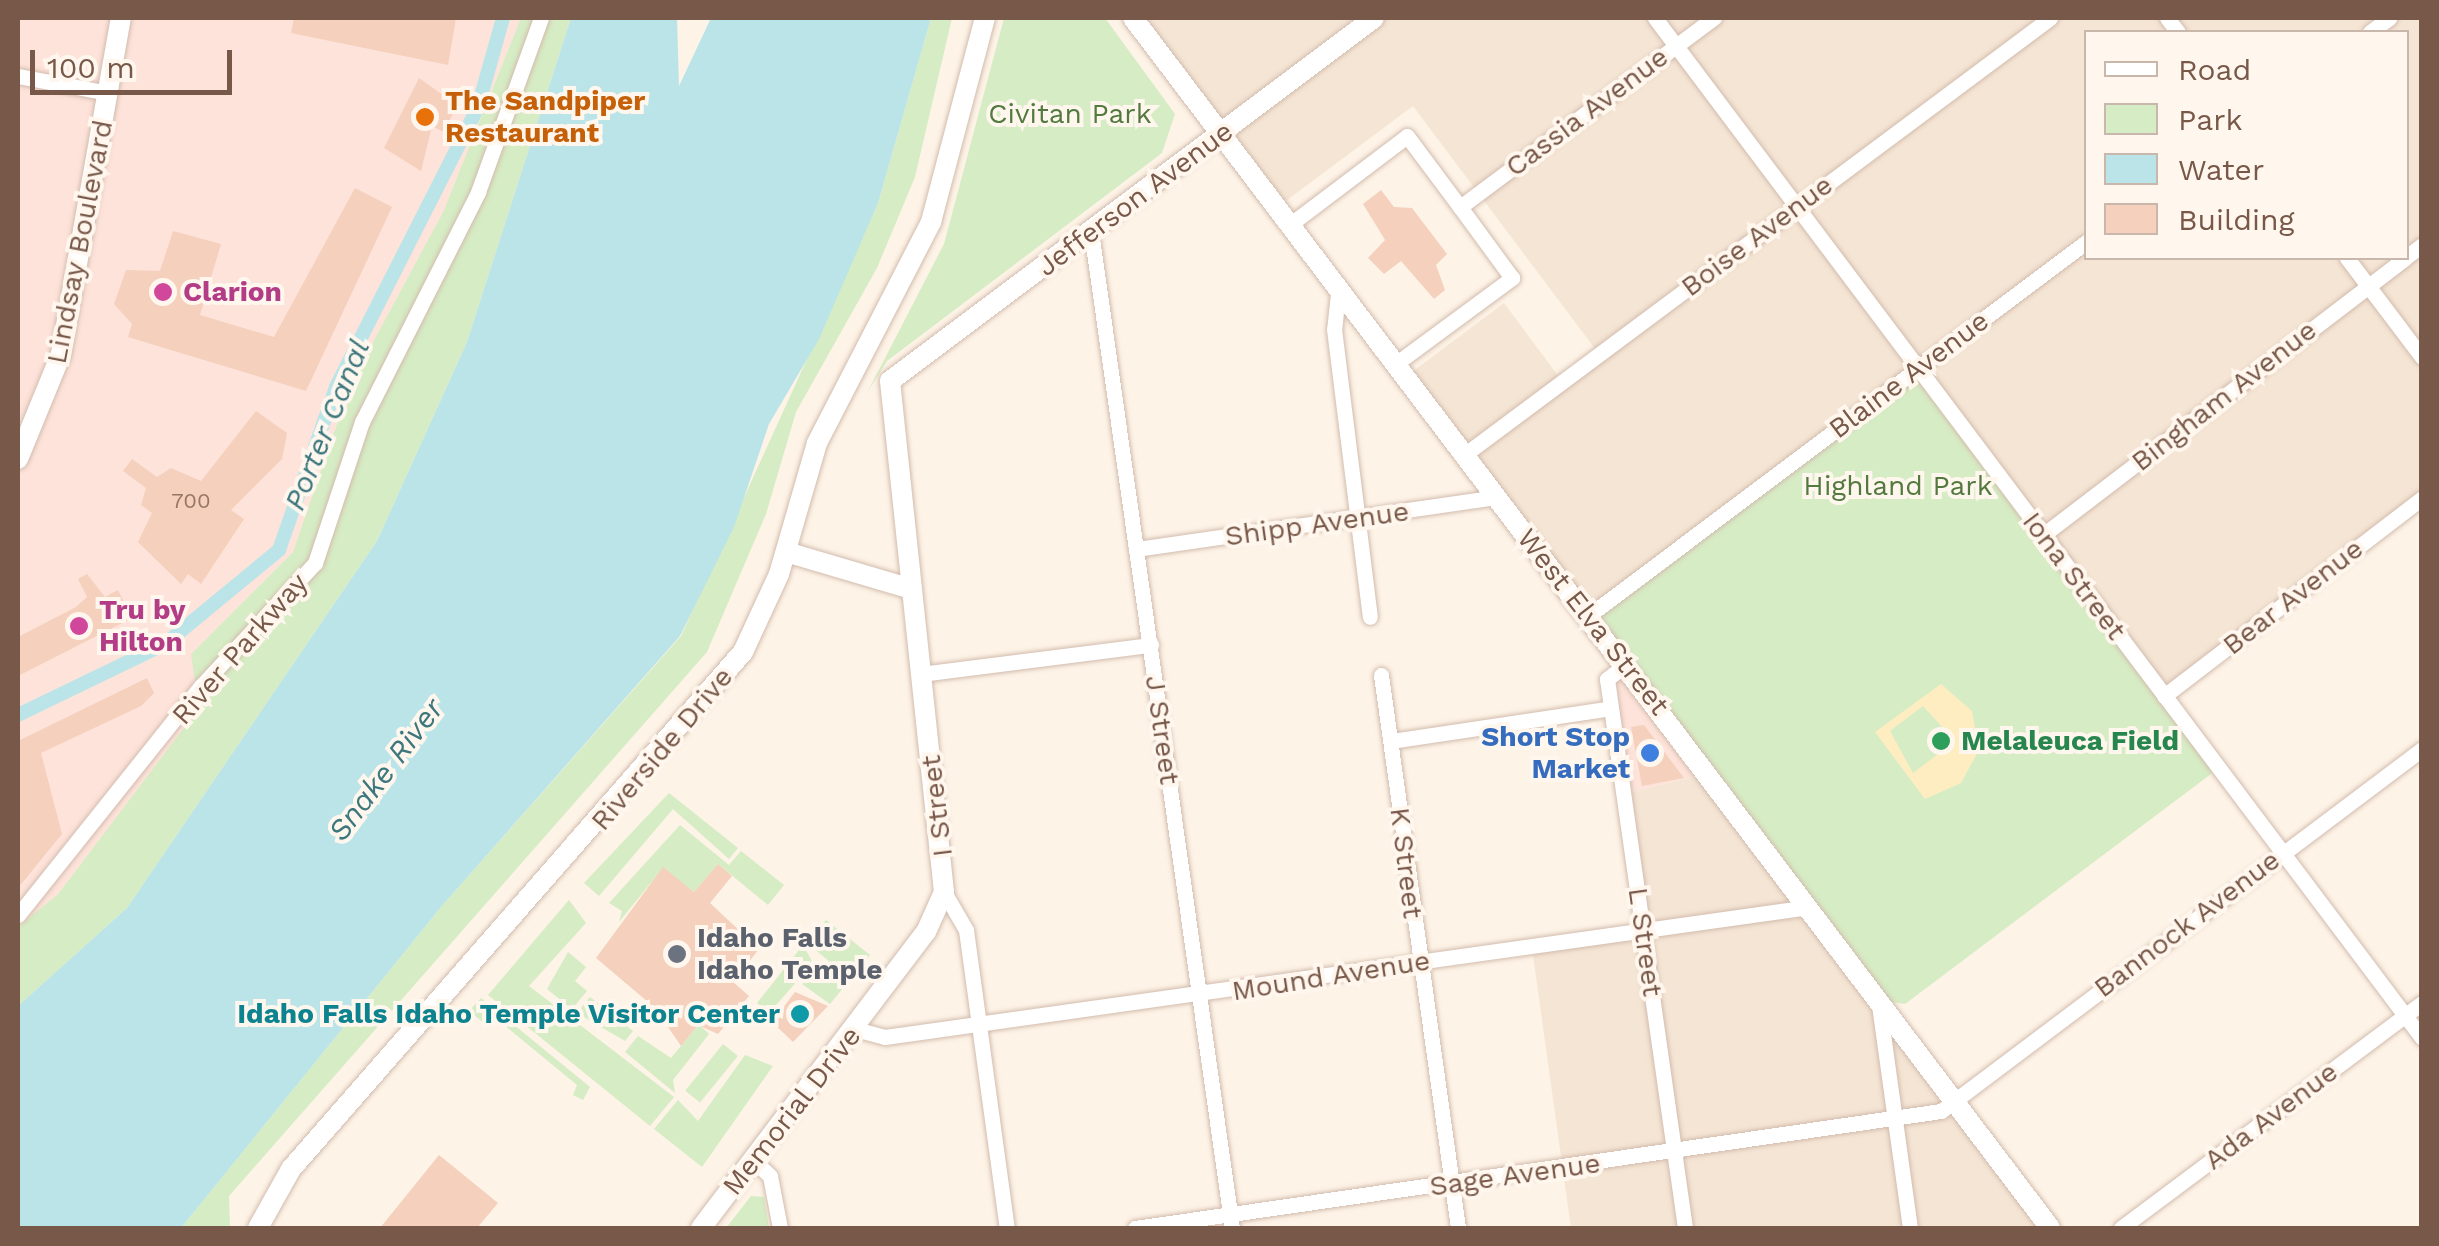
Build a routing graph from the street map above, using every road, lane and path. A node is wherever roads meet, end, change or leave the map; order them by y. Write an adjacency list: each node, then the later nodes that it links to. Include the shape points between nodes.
1 (121, 18): 11 (street, Lindsay Boulevard)
2 (541, 18): 48 (street, River Parkway, via 478,192 362,422 315,563 200,686)
3 (985, 18): 33 (street, Riverside Drive, via 931,222 825,425)
4 (1133, 18): 12 (street, West Elva Street)
5 (1374, 18): 12 (street, Jefferson Avenue)
6 (1654, 18): 9 (street, Iona Street)
7 (1714, 18): 9 (street, Cassia Avenue)
8 (2050, 18): 14 (street, Boise Avenue)
9 (1676, 46): 13 (street, Cassia Avenue); 14 (street, Iona Street)
10 (18, 76): 11 (street)
11 (108, 93): 27 (street, Lindsay Boulevard, via 54,380)
12 (1217, 132): 15 (street, West Elva Street); 16 (street, Jefferson Avenue)
13 (1460, 207): 15 (street, via 1407,136); 23 (street, via 1512,278)
14 (1796, 207): 24 (street, Iona Street); 26 (street, Boise Avenue)
15 (1288, 226): 21 (street, West Elva Street)
16 (1091, 231): 25 (street, Jefferson Avenue); 32 (street, J Street)
17 (2084, 244): 24 (street, Blaine Avenue)
18 (2348, 260): 20 (street)
19 (2402, 260): 20 (street, Bingham Avenue)
20 (2368, 286): 22 (street); 31 (street, Bingham Avenue)
21 (1338, 292): 23 (street, West Elva Street); 30 (street)
22 (2422, 357)
23 (1394, 365): 26 (street, West Elva Street)
24 (1918, 368): 31 (street, Iona Street); 35 (street, Blaine Avenue)
25 (894, 378): 34 (street, I Street)
26 (1464, 455): 28 (street, West Elva Street)
27 (18, 459)
28 (1497, 497): 30 (street, Shipp Avenue); 35 (street, West Elva Street)
29 (2422, 498): 41 (street, Bear Avenue)
30 (1358, 520): 32 (street, Shipp Avenue); 36 (street)
31 (2043, 535): 41 (street, Iona Street)
32 (1136, 549): 37 (street, J Street)
33 (786, 552): 34 (street); 64 (street, Riverside Drive, via 743,652 710,700 298,1160)
34 (912, 589): 39 (street, I Street)
35 (1588, 616): 38 (street, West Elva Street)
36 (1370, 617)
37 (1151, 644): 39 (street); 51 (street, J Street)
38 (1626, 665): 42 (street, L Street, via 1606,679); 47 (street, West Elva Street)
39 (920, 674): 46 (street, I Street)
40 (1381, 676): 43 (street, K Street)
41 (2164, 696): 45 (street, Iona Street)
42 (1611, 708): 43 (street); 49 (street, L Street)
43 (1391, 741): 50 (street, K Street)
44 (2422, 750): 45 (street, Bannock Avenue)
45 (2282, 853): 54 (street, Iona Street); 58 (street, Bannock Avenue)
46 (944, 892): 55 (street, I Street, via 966,930); 56 (street, Memorial Drive)
47 (1808, 907): 49 (street, Mound Avenue); 52 (street, West Elva Street)
48 (18, 915)
49 (1644, 932): 50 (street, Mound Avenue); 60 (street, L Street)
50 (1419, 962): 51 (street, Mound Avenue); 62 (street, K Street)
51 (1199, 996): 55 (street, Mound Avenue); 63 (street, J Street)
52 (1878, 1000): 58 (street, West Elva Street); 59 (street)
53 (2422, 1003): 54 (street, Ada Avenue)
54 (2405, 1016): 57 (street, Iona Street); 73 (street, Ada Avenue)
55 (978, 1025): 56 (street, Mound Avenue, via 885,1037); 67 (street, I Street)
56 (855, 1029): 61 (street, Memorial Drive)
57 (2422, 1038)
58 (1954, 1101): 59 (street, Bannock Avenue); 72 (street, West Elva Street)
59 (1895, 1120): 60 (street, Sage Avenue); 71 (street)
60 (1674, 1152): 62 (street, Sage Avenue); 70 (street, L Street)
61 (754, 1161): 65 (street, Memorial Drive); 66 (street, via 770,1176)
62 (1452, 1183): 63 (street, Sage Avenue); 69 (street, K Street)
63 (1231, 1222): 68 (street, Sage Avenue)
64 (258, 1228)
65 (701, 1228)
66 (780, 1228)
67 (1007, 1228)
68 (1135, 1228)
69 (1458, 1228)
70 (1685, 1228)
71 (1910, 1228)
72 (2050, 1228)
73 (2121, 1228)

